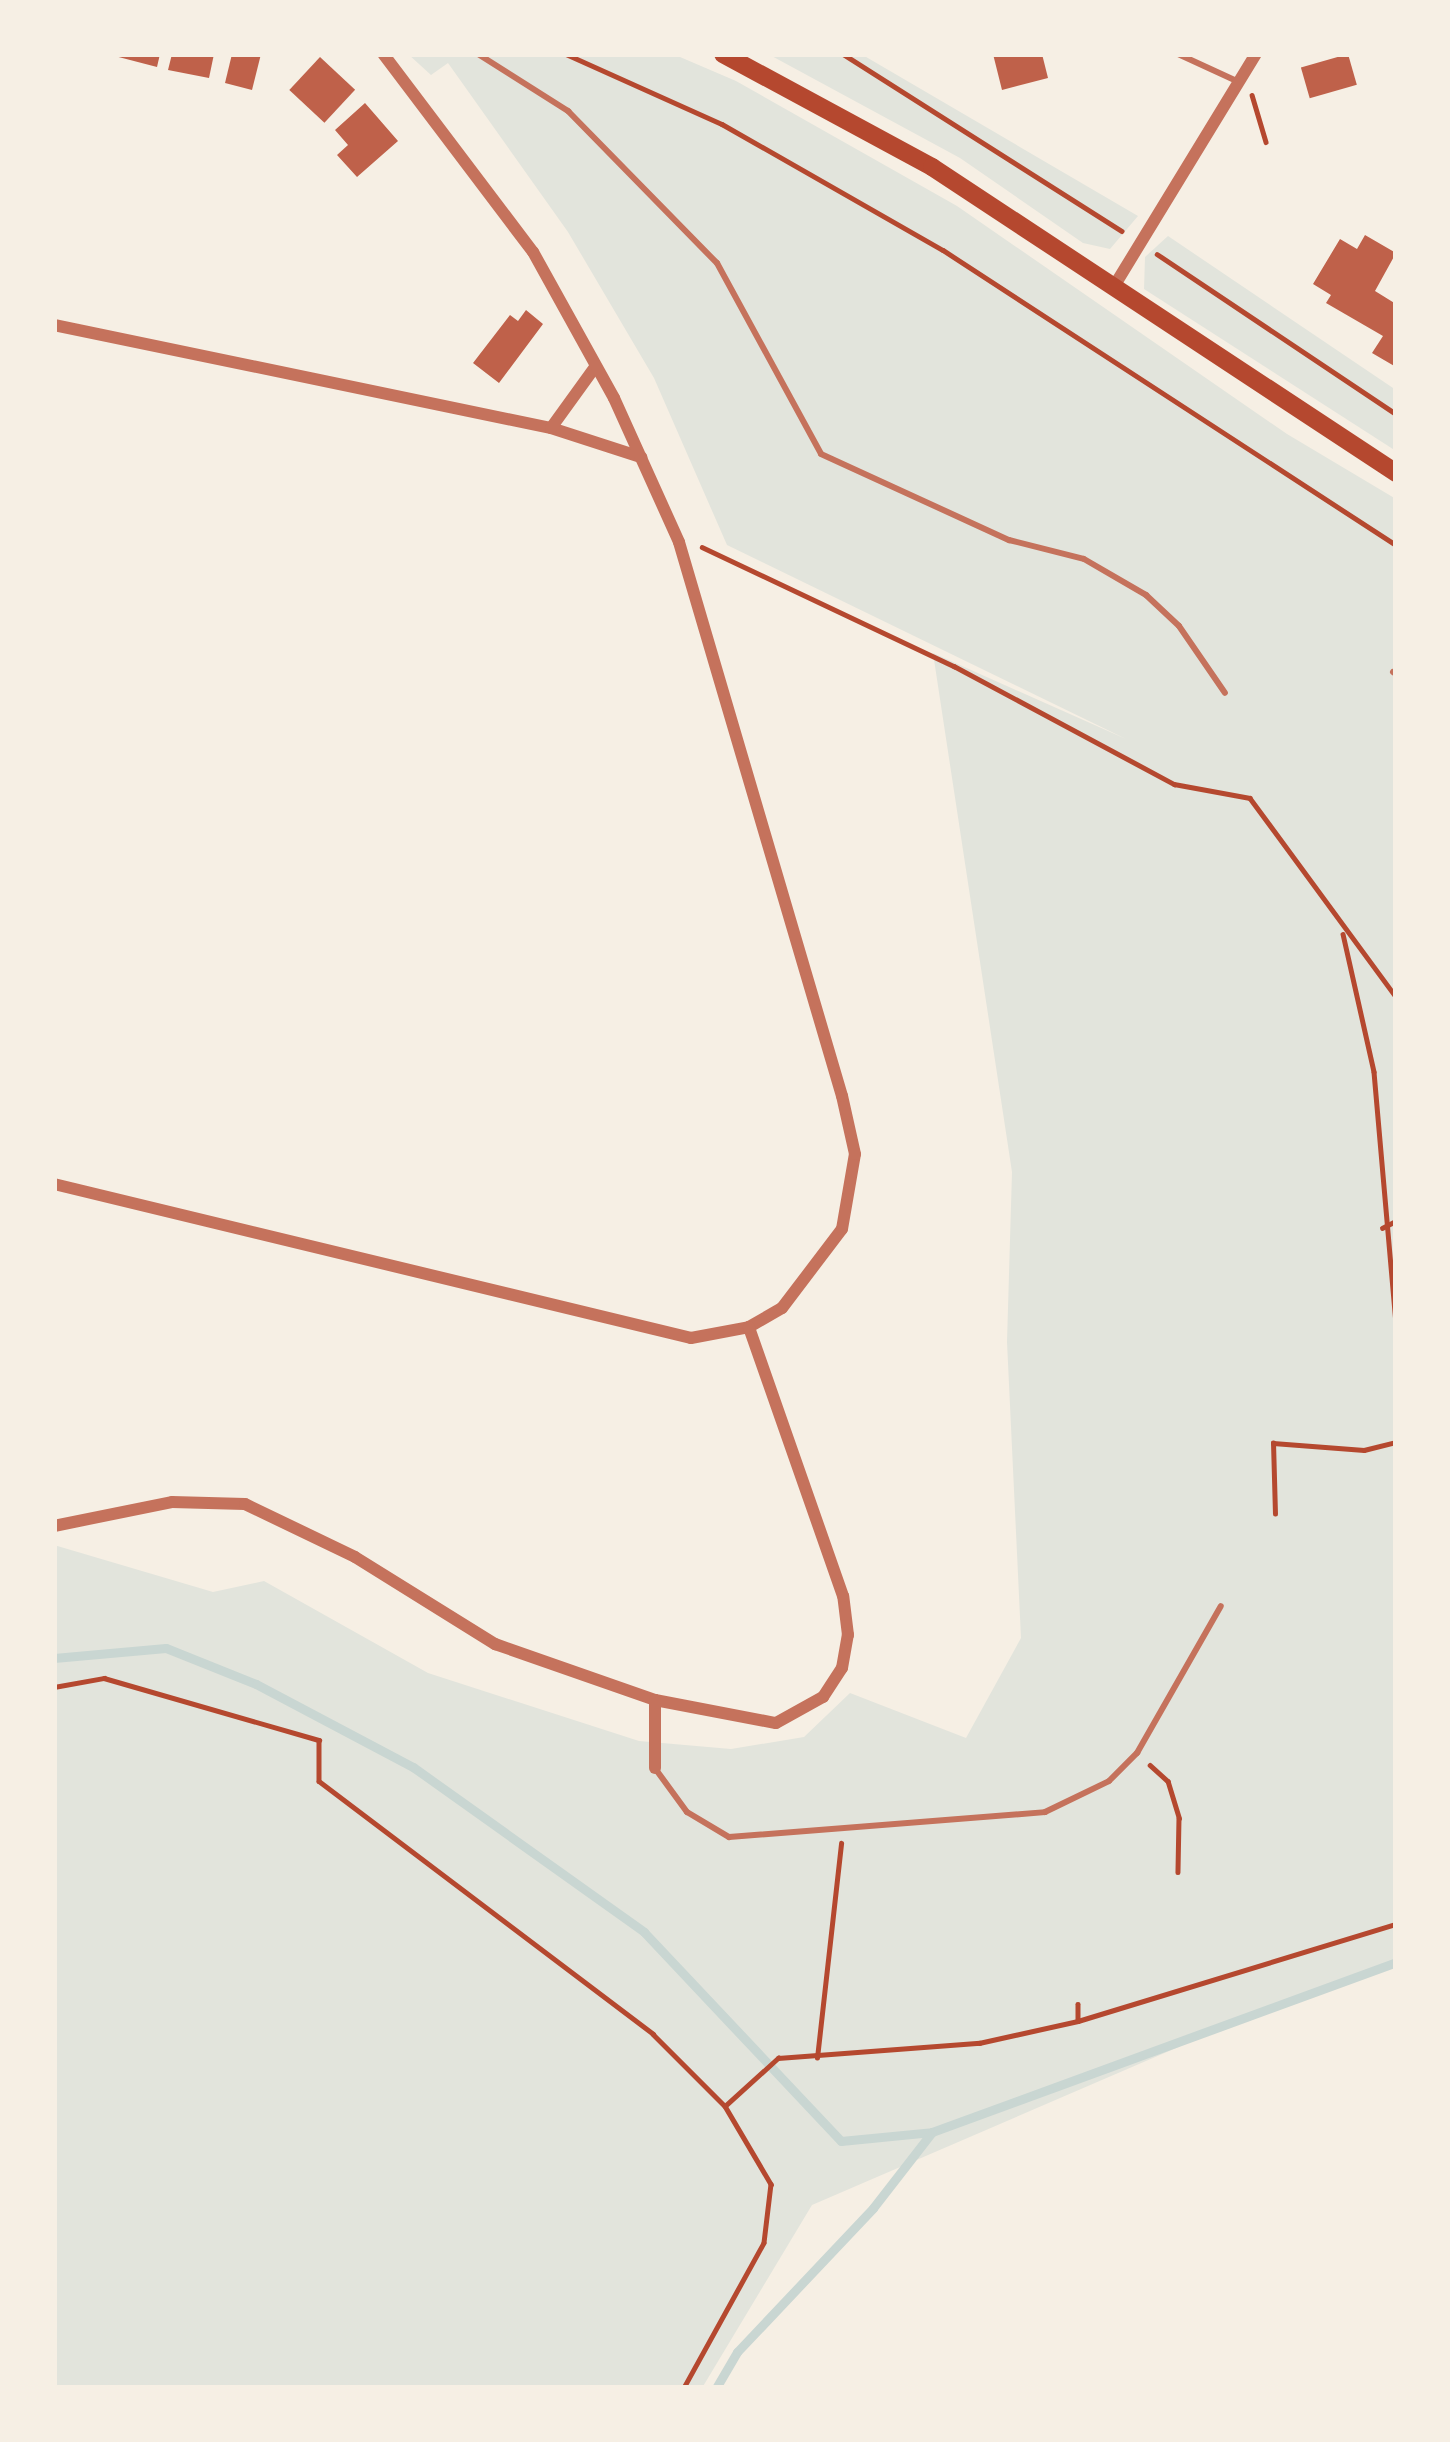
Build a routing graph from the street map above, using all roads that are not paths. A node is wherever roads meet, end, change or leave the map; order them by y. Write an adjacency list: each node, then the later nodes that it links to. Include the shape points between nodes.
1 (383, 54): 9 (street, via 487,182)
2 (478, 54): 13 (lane, via 568,111 718,262 821,454 1009,540 1084,560 1146,595 1179,626)
3 (723, 54): 7 (main road, via 894,145)
4 (1178, 54): 6 (lane)
5 (1256, 54): 6 (street)
6 (1239, 82): 7 (street)
7 (1113, 288): 12 (main road)
8 (54, 325): 10 (street)
9 (596, 367): 10 (street); 11 (street)
10 (551, 428): 11 (street)
11 (641, 457): 15 (street, via 679,542 783,880 855,1154 842,1229 823,1262 782,1308)
12 (1396, 472)
13 (1225, 693)
14 (54, 1184): 15 (street, via 662,1335)
15 (748, 1327): 18 (street, via 843,1596 842,1667 802,1714 776,1723)
16 (54, 1526): 18 (street, via 172,1502 245,1504 355,1557 495,1644)
17 (1221, 1606): 19 (lane, via 1137,1753 1109,1780 1045,1812 729,1837 687,1812)
18 (655, 1700): 19 (street)
19 (655, 1768)

